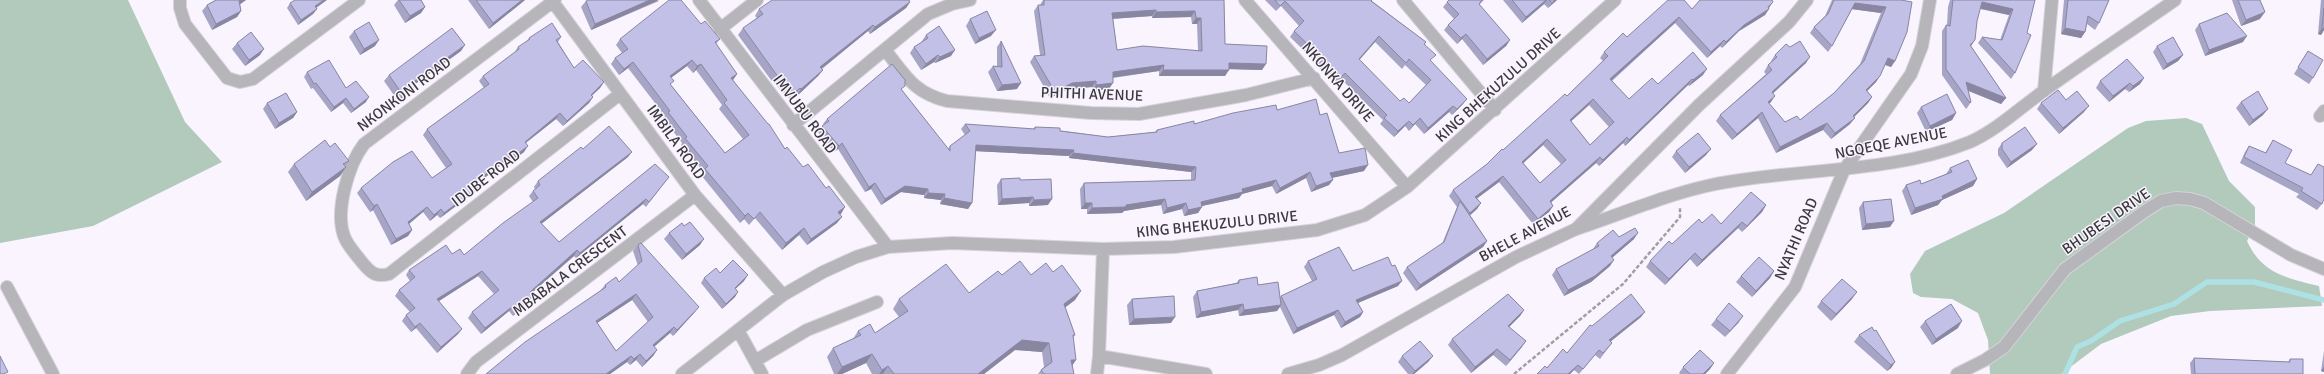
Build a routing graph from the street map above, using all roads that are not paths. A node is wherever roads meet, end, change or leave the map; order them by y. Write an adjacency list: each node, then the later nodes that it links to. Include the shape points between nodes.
1 (180, 0): 2 (street, via 185,24 227,78 240,82 253,79)
2 (359, 0)
3 (699, 0): 14 (street, IMVUBU ROAD)
4 (757, 0): 14 (street)
5 (970, 0): 15 (street, via 928,14)
6 (1244, 0): 16 (street, NKONKA DRIVE)
7 (1615, 0): 19 (street, KING BHEKUZULU DRIVE)
8 (1807, 0): 24 (street, BHELE AVENUE, via 1797,14 1699,105)
9 (1930, 0): 21 (street, NYATHI ROAD, via 1918,61)
10 (2052, 0): 17 (street)
11 (2175, 0): 17 (street, NGQEQE AVENUE)
12 (554, 1): 18 (street, IMBILA ROAD); 28 (street, NKONKONI ROAD, via 362,147 346,184 342,230 346,240)
13 (1410, 2): 19 (street)
14 (720, 29): 20 (street, IMVUBU ROAD)
15 (886, 51): 16 (street, PHITHI AVENUE, via 914,86 933,98 1109,114 1160,111); 20 (street)
16 (1314, 78): 22 (street, NKONKA DRIVE)
17 (2044, 91): 21 (street, NGQEQE AVENUE, via 1972,141 1928,155)
18 (620, 94): 23 (street, IMBILA ROAD); 28 (street, IDUBE ROAD, via 389,274 379,276)
19 (1495, 110): 22 (street, KING BHEKUZULU DRIVE)
20 (793, 125): 25 (street, IMVUBU ROAD)
21 (1844, 170): 24 (street, NGQEQE AVENUE, via 1711,185 1680,193); 42 (street, NYATHI ROAD, via 1795,287)
22 (1407, 187): 26 (street, KING BHEKUZULU DRIVE, via 1365,215 1317,230 1174,247)
23 (695, 195): 30 (street, IMBILA ROAD); 36 (street, MBABALA CRESCENT, via 476,362)
24 (1576, 229): 41 (street, BHELE AVENUE, via 1516,257 1342,355)
25 (888, 247): 26 (street, KING BHEKUZULU DRIVE, via 952,243); 30 (street, KING BHEKUZULU DRIVE, via 856,257 823,272)
26 (1102, 249): 33 (street)
27 (2324, 269): 43 (street, BHUBESI DRIVE, via 2291,255 2204,203 2190,199 2161,202 2065,269 2004,347)
28 (369, 271)
29 (6, 287): 35 (street)
30 (783, 295): 32 (street, KING BHEKUZULU DRIVE)
31 (877, 302): 34 (street, via 807,330)
32 (738, 330): 34 (street); 37 (street, KING BHEKUZULU DRIVE)
33 (1099, 356): 39 (street); 40 (street)
34 (755, 361): 38 (street)
35 (53, 374)
36 (467, 374)
37 (682, 374)
38 (762, 374)
39 (1097, 374)
40 (1206, 374)
41 (1288, 374)
42 (1727, 374)
43 (1957, 374)

